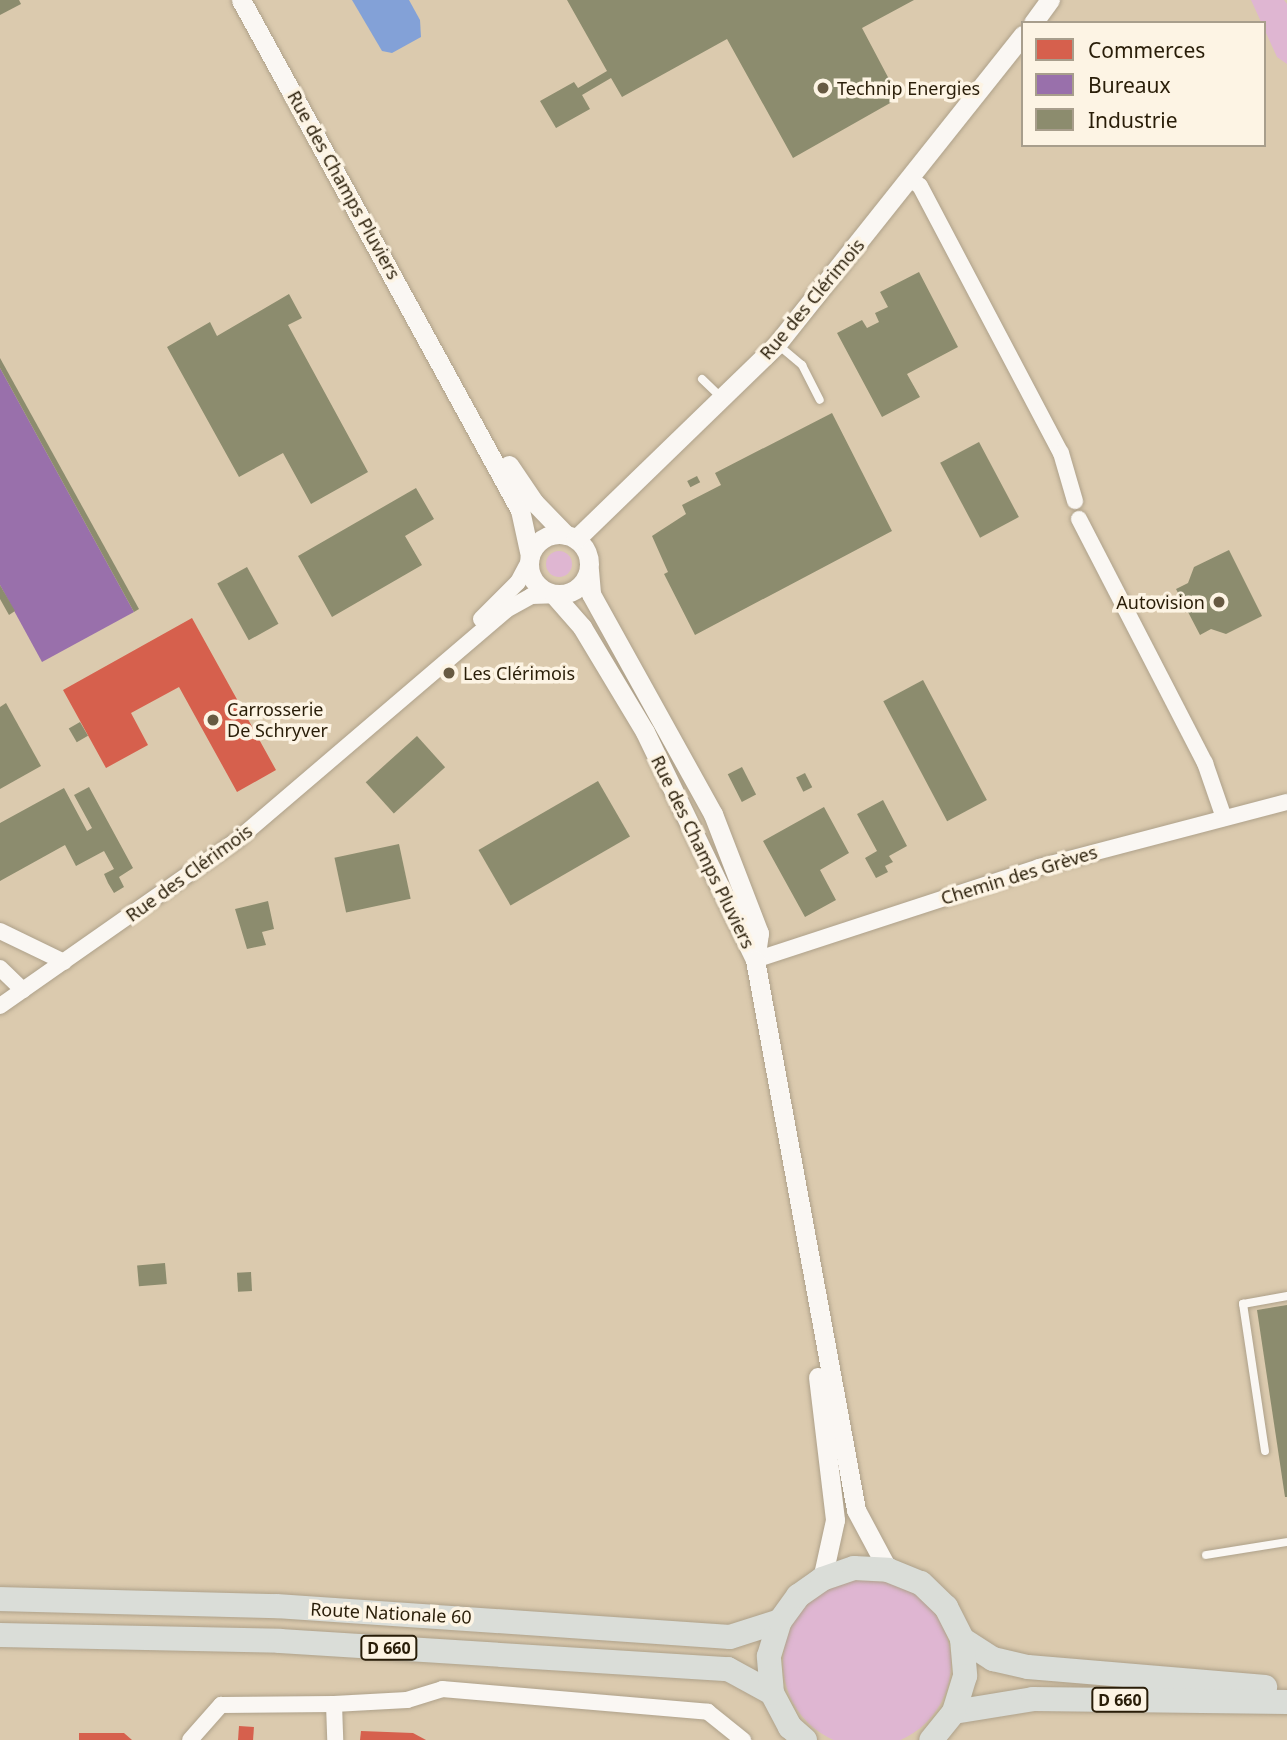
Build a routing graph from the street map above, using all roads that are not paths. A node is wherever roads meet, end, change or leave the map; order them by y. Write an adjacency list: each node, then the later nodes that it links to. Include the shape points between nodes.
1 (1050, 0): 3 (street)
2 (247, 2): 7 (street, Rue des Champs Pluviers)
3 (1034, 21)
4 (1021, 38): 5 (street, Rue des Clérimois)
5 (910, 179): 6 (street, Rue des Clérimois); 11 (street, via 920,186 1061,453)
6 (777, 344): 9 (street, Rue des Clérimois); 10 (lane, via 802,365)
7 (446, 371): 13 (street, Rue des Champs Pluviers, via 534,502); 14 (street, Rue des Champs Pluviers, via 520,510)
8 (702, 379): 9 (lane)
9 (722, 398): 13 (street, Rue des Clérimois)
10 (820, 400)
11 (1075, 501)
12 (1079, 519): 19 (street, via 1205,763)
13 (571, 537): 14 (street, via 540,541); 15 (street, via 587,553)
14 (529, 559): 16 (street, via 537,585); 17 (street, Rue des Clérimois, via 519,582)
15 (589, 570): 16 (street, via 573,591); 21 (street, Rue des Champs Pluviers, via 591,594 713,814 759,933)
16 (554, 595): 17 (street, Rue des Clérimois, via 531,596 506,610); 21 (street, Rue des Champs Pluviers, via 582,627 645,732)
17 (370, 729): 22 (street, Rue des Clérimois, via 237,840)
18 (1287, 802): 19 (street, Chemin des Grèves)
19 (1224, 818): 21 (street, Chemin des Grèves, via 1039,867)
20 (0, 930): 22 (street)
21 (755, 960): 26 (street)
22 (64, 962): 24 (street, Rue des Clérimois)
23 (0, 968): 24 (street)
24 (23, 990): 25 (street, Rue des Clérimois)
25 (0, 1006)
26 (801, 1223): 31 (street, via 856,1510); 32 (street, via 835,1520)
27 (1287, 1296): 28 (lane, via 1242,1304)
28 (1265, 1451)
29 (1287, 1542): 30 (lane)
30 (1206, 1555)
31 (888, 1570): 32 (main road, via 855,1569); 36 (main road, via 921,1583 946,1607)
32 (822, 1578): 34 (main road, via 798,1596)
33 (0, 1599): 34 (main road, Route Nationale 60 / D 660, via 276,1606 730,1637)
34 (780, 1621): 38 (main road, via 769,1656)
35 (0, 1635): 38 (main road, Route Nationale 60 / D 660, via 280,1641 728,1669)
36 (962, 1639): 37 (main road, D 660, via 993,1658 1028,1667); 41 (main road, via 965,1676)
37 (1287, 1689)
38 (772, 1693): 45 (main road, via 790,1727)
39 (1287, 1702): 41 (main road, D 660, via 1033,1699)
40 (334, 1704): 42 (street, via 221,1705); 43 (street); 44 (street, via 407,1700 442,1689 708,1712)
41 (954, 1712): 46 (main road)
42 (190, 1740)
43 (335, 1740)
44 (743, 1740)
45 (805, 1740)
46 (931, 1740)

